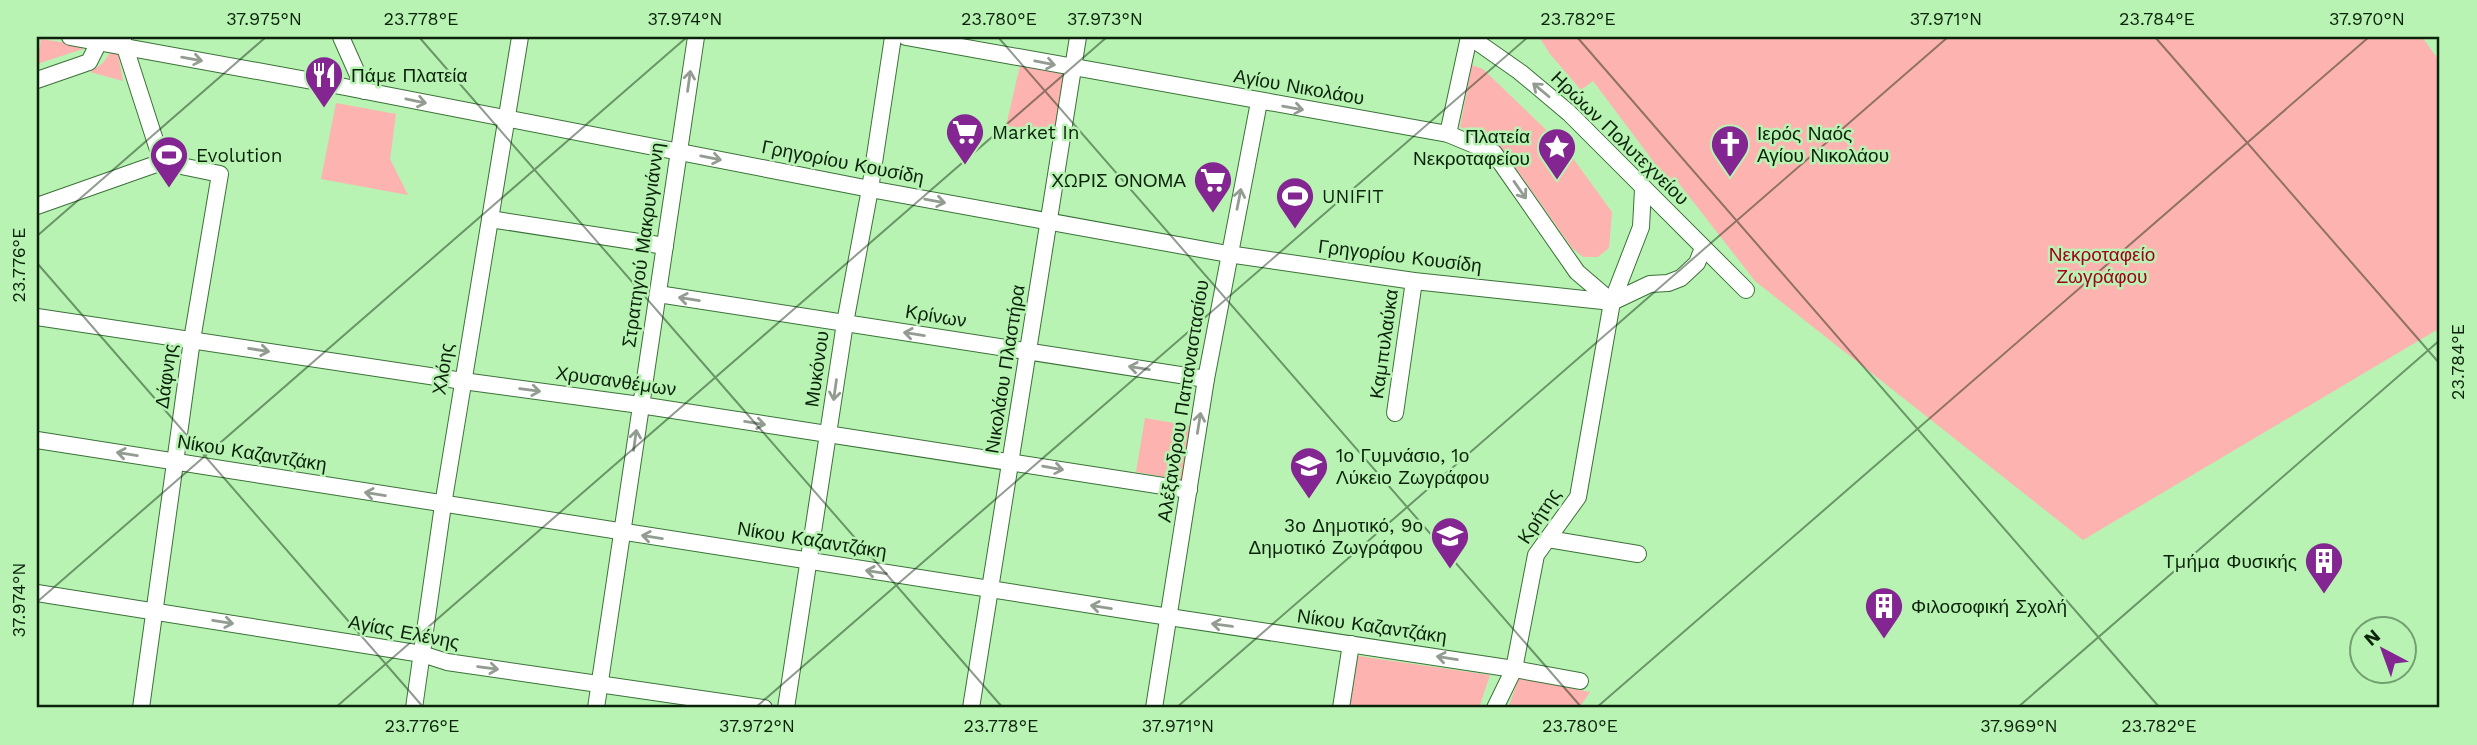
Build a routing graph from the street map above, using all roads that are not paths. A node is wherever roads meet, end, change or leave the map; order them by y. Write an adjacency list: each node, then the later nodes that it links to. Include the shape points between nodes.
1 (70, 37): 9 (street, Γρηγορίου Κουσίδη)
2 (341, 37): 13 (street)
3 (520, 37): 15 (street, Χλόης)
4 (695, 37): 17 (street, Στρατηγού Μακρυγιάννη, one-way to 4)
5 (893, 37): 19 (street, Μυκόνου)
6 (906, 37): 11 (street, Αγίου Νικολάου, one-way to 11)
7 (1078, 37): 11 (street, Νικολάου Πλαστήρα)
8 (1469, 37): 16 (street); 20 (street, Ηρώων Πολυτεχνείου, one-way to 8, via 1569,113)
9 (99, 41): 10 (street, Γρηγορίου Κουσίδη); 12 (street, via 89,62)
10 (123, 42): 13 (street, Γρηγορίου Κουσίδη, one-way to 13); 18 (street)
11 (1073, 68): 14 (street, Αγίου Νικολάου); 23 (street, Νικολάου Πλαστήρα)
12 (37, 80)
13 (365, 91): 15 (street, Γρηγορίου Κουσίδη, one-way to 15)
14 (1258, 102): 16 (street, Αγίου Νικολάου, one-way to 16); 26 (street, Αλέξανδρου Παπαναστασίου, one-way to 14)
15 (506, 117): 17 (street, Γρηγορίου Κουσίδη); 22 (street, Χλόης)
16 (1448, 134): 30 (street, Αγίου Νικολάου, one-way to 30, via 1494,153 1577,272)
17 (679, 152): 19 (street, Γρηγορίου Κουσίδη, one-way to 19); 24 (street, Στρατηγού Μακρυγιάννη)
18 (162, 162): 21 (street); 33 (street, Δάφνης, via 219,174)
19 (870, 189): 23 (street, Γρηγορίου Κουσίδη, one-way to 23); 32 (street, Μυκόνου)
20 (1643, 189): 25 (street, Ηρώων Πολυτεχνείου); 30 (street, via 1641,227)
21 (37, 206)
22 (490, 219): 24 (street); 36 (street, Χλόης)
23 (1050, 221): 26 (street, Γρηγορίου Κουσίδη); 34 (street, Νικολάου Πλαστήρα)
24 (665, 246): 29 (street, Στρατηγού Μακρυγιάννη)
25 (1703, 248): 28 (street, Ηρώων Πολυτεχνείου); 30 (street, via 1697,264 1681,278 1650,284)
26 (1228, 254): 27 (street, Γρηγορίου Κουσίδη); 35 (street, Αλέξανδρου Παπαναστασίου)
27 (1414, 281): 30 (street, Γρηγορίου Κουσίδη); 38 (street, Καμπυλαύκα)
28 (1746, 290)
29 (658, 294): 32 (street, Κρίνων, one-way to 29); 37 (street, Στρατηγού Μακρυγιάννη)
30 (1612, 302): 46 (street, Κρήτης, via 1578,497)
31 (37, 317): 33 (street, Χρυσανθέμων)
32 (845, 323): 34 (street, Κρίνων, one-way to 32); 39 (street, Μυκόνου, one-way to 39)
33 (192, 340): 36 (street, Χρυσανθέμων, one-way to 36); 42 (street, Δάφνης)
34 (1030, 351): 35 (street, Κρίνων, one-way to 34); 41 (street, Νικολάου Πλαστήρα)
35 (1206, 379): 43 (street, Αλέξανδρου Παπαναστασίου, one-way to 35)
36 (463, 381): 37 (street, Χρυσανθέμων, one-way to 37); 44 (street, Χλόης)
37 (640, 405): 39 (street, Χρυσανθέμων, one-way to 39); 45 (street, Στρατηγού Μακρυγιάννη, one-way to 37)
38 (1395, 413)
39 (828, 435): 41 (street, Χρυσανθέμων); 48 (street, Μυκόνου)
40 (37, 440): 42 (street, Νίκου Καζαντζάκη, one-way to 40)
41 (1012, 461): 43 (street, Χρυσανθέμων, one-way to 43); 49 (street, Νικολάου Πλαστήρα)
42 (176, 462): 44 (street, Νίκου Καζαντζάκη, one-way to 42); 51 (street, Δάφνης)
43 (1189, 490): 52 (street, Αλέξανδρου Παπαναστασίου)
44 (443, 505): 45 (street, Νίκου Καζαντζάκη); 54 (street, Χλόης)
45 (623, 532): 48 (street, Νίκου Καζαντζάκη, one-way to 45); 57 (street, Στρατηγού Μακρυγιάννη)
46 (1548, 539): 47 (street); 55 (street, Κρήτης, via 1536,555)
47 (1638, 554)
48 (810, 561): 49 (street, Νίκου Καζαντζάκη, one-way to 48); 62 (street, Μυκόνου)
49 (990, 589): 52 (street, Νίκου Καζαντζάκη, one-way to 49); 63 (street, Νικολάου Πλαστήρα)
50 (37, 593): 51 (street, Αγίας Ελένης)
51 (155, 612): 54 (street, Αγίας Ελένης, one-way to 54); 58 (street, Δάφνης)
52 (1169, 617): 53 (street, Νίκου Καζαντζάκη, one-way to 52); 64 (street, Αλέξανδρου Παπαναστασίου)
53 (1351, 644): 55 (street, Νίκου Καζαντζάκη, one-way to 53); 65 (street)
54 (422, 654): 57 (street, Αγίας Ελένης, one-way to 57, via 447,662); 59 (street, Χλόης)
55 (1514, 669): 56 (street, Νίκου Καζαντζάκη); 66 (street)
56 (1580, 681)
57 (600, 683): 60 (street, Στρατηγού Μακρυγιάννη); 61 (street, Αγίας Ελένης)
58 (141, 708)
59 (414, 708)
60 (596, 708)
61 (764, 708)
62 (786, 708)
63 (971, 708)
64 (1154, 708)
65 (1341, 708)
66 (1495, 708)

